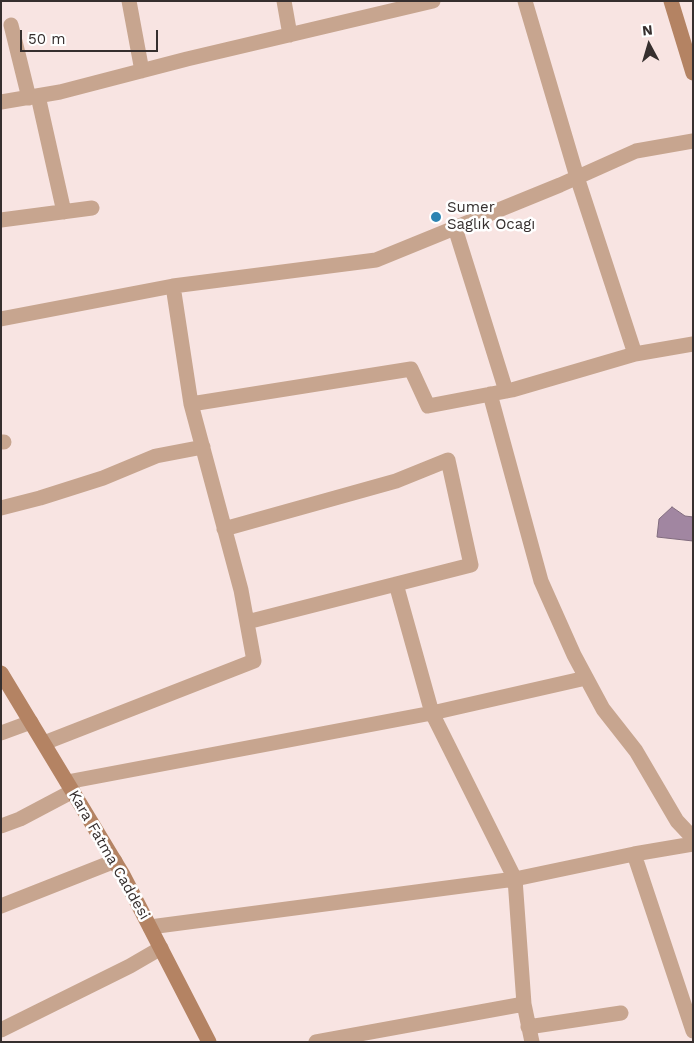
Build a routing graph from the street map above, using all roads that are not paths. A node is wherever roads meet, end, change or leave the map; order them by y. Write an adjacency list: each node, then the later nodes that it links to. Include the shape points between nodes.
1 (129, 1): 9 (street)
2 (284, 1): 8 (street)
3 (433, 1): 6 (street)
4 (526, 1): 14 (street)
5 (671, 1): 10 (main road)
6 (395, 6): 8 (street)
7 (11, 25): 11 (street)
8 (290, 35): 9 (street)
9 (142, 70): 11 (street)
10 (693, 72)
11 (33, 97): 12 (street); 16 (street)
12 (1, 102)
13 (693, 141): 14 (street, via 636,151)
14 (577, 178): 18 (street); 22 (street)
15 (92, 208): 16 (street)
16 (64, 212): 17 (street)
17 (1, 220)
18 (455, 228): 19 (street, via 376,260); 23 (street)
19 (173, 286): 20 (street); 25 (street)
20 (1, 319)
21 (693, 344): 22 (street)
22 (635, 354): 23 (street)
23 (506, 391): 24 (street)
24 (490, 394): 25 (street, via 428,406 411,369); 32 (street, via 541,581)
25 (191, 404): 26 (street)
26 (203, 448): 27 (street, via 156,456 103,478); 28 (street)
27 (1, 508)
28 (224, 529): 29 (street, via 396,481 448,460 471,565); 30 (street)
29 (396, 584): 30 (street); 33 (street)
30 (247, 622): 36 (street, via 254,661)
31 (1, 673): 34 (main road, Kara Fatma Caddesi)
32 (586, 678): 33 (street); 39 (street, via 603,709 636,751 677,821)
33 (432, 713): 37 (street); 43 (street)
34 (31, 722): 35 (street); 36 (main road, Kara Fatma Caddesi)
35 (1, 733)
36 (44, 743): 37 (main road, Kara Fatma Caddesi)
37 (70, 786): 38 (street, via 20,819); 42 (main road, Kara Fatma Caddesi)
38 (1, 826)
39 (693, 838)
40 (693, 844): 41 (street)
41 (634, 854): 43 (street); 51 (street)
42 (115, 861): 44 (street); 45 (main road, Kara Fatma Caddesi)
43 (516, 879): 45 (street); 47 (street)
44 (1, 906)
45 (150, 927): 46 (main road, Kara Fatma Caddesi)
46 (161, 948): 50 (street); 52 (main road, Kara Fatma Caddesi)
47 (524, 1004): 49 (street); 53 (street)
48 (621, 1014): 49 (street)
49 (528, 1027): 54 (street)
50 (1, 1030)
51 (693, 1031)
52 (209, 1042)
53 (316, 1042)
54 (532, 1042)

